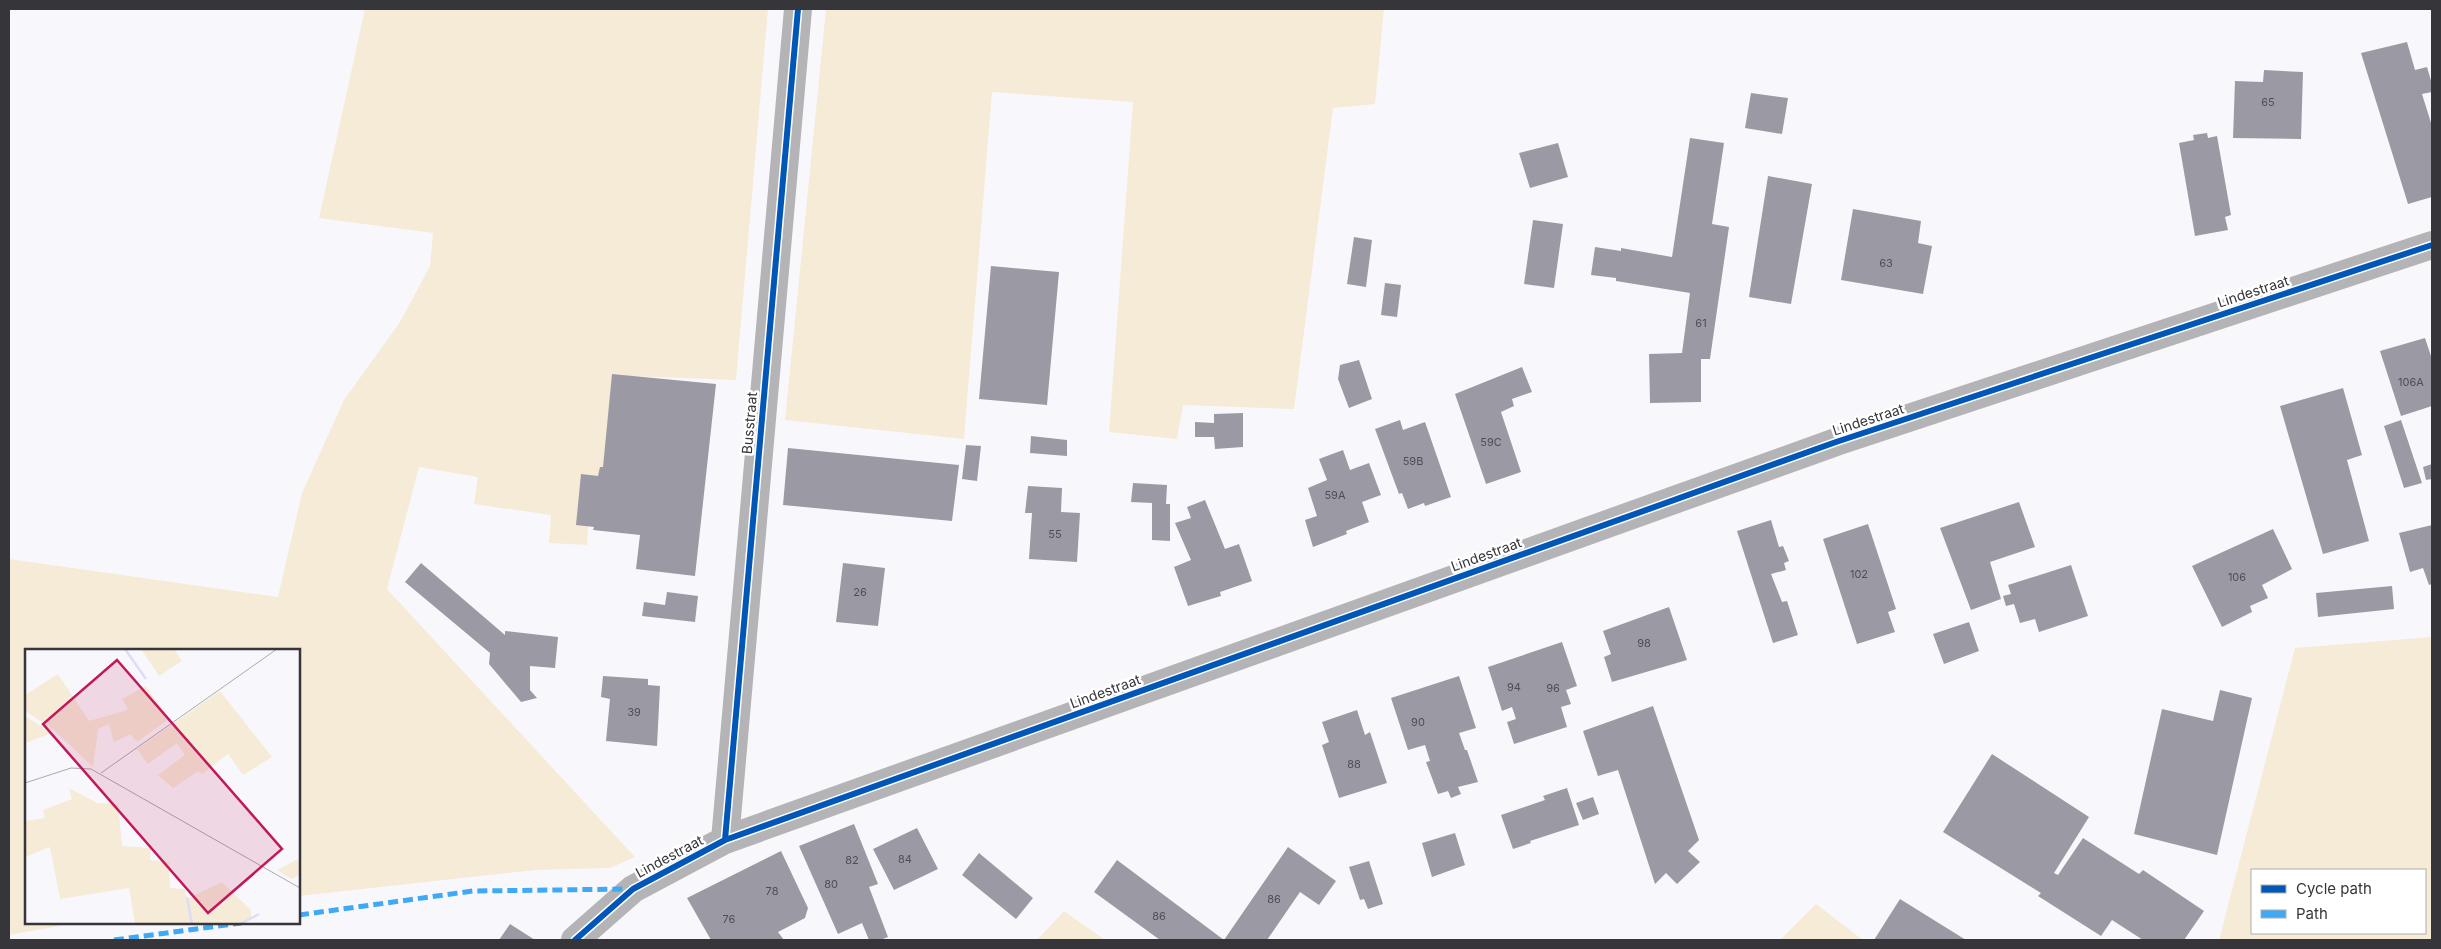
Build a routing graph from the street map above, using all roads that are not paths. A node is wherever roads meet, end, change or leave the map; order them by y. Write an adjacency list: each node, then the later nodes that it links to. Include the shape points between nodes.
1 (798, 9): 3 (street, Busstraat)
2 (2432, 245): 3 (street, Lindestraat, via 1827,446)
3 (725, 840): 4 (street, Lindestraat, via 633,889)
4 (575, 940)

